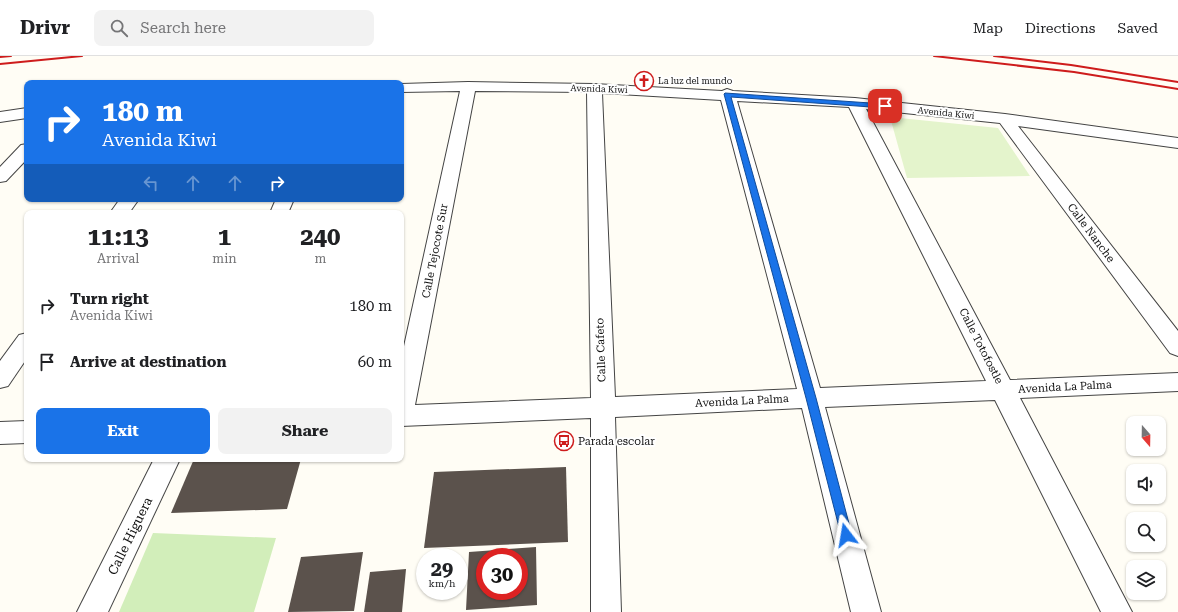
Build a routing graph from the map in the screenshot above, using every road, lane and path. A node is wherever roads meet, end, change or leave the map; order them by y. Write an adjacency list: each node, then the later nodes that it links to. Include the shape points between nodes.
1 (468, 86): 2 (street, Avenida Kiwi); 3 (street, Avenida Kiwi); 20 (street, Calle Tejocote Sur)
2 (404, 88)
3 (594, 88): 4 (street, Avenida Kiwi); 21 (street, Calle Cafeto)
4 (727, 94): 5 (street, Avenida Kiwi); 19 (street)
5 (855, 103): 8 (street, Avenida Kiwi); 18 (street, Calle Totofostle)
6 (24, 113): 7 (street)
7 (0, 117)
8 (1004, 119): 9 (street, Avenida Kiwi); 15 (street, Calle Nanche)
9 (1161, 140): 10 (street, Avenida Kiwi); 12 (street)
10 (1178, 144)
11 (24, 152): 13 (street)
12 (1178, 157)
13 (0, 177)
14 (24, 345): 16 (street)
15 (1178, 347)
16 (0, 379)
17 (1178, 382): 18 (street, Avenida La Palma)
18 (1003, 389): 19 (street, Avenida La Palma); 29 (street, Calle Totofostle)
19 (811, 398): 21 (street, Avenida La Palma); 28 (street)
20 (404, 401)
21 (603, 407): 22 (street, Avenida La Palma); 27 (street, Calle Cafeto)
22 (404, 416)
23 (24, 432): 24 (street)
24 (0, 433)
25 (166, 462): 26 (street, Calle Higuera)
26 (92, 612)
27 (606, 612)
28 (866, 612)
29 (1117, 612)

